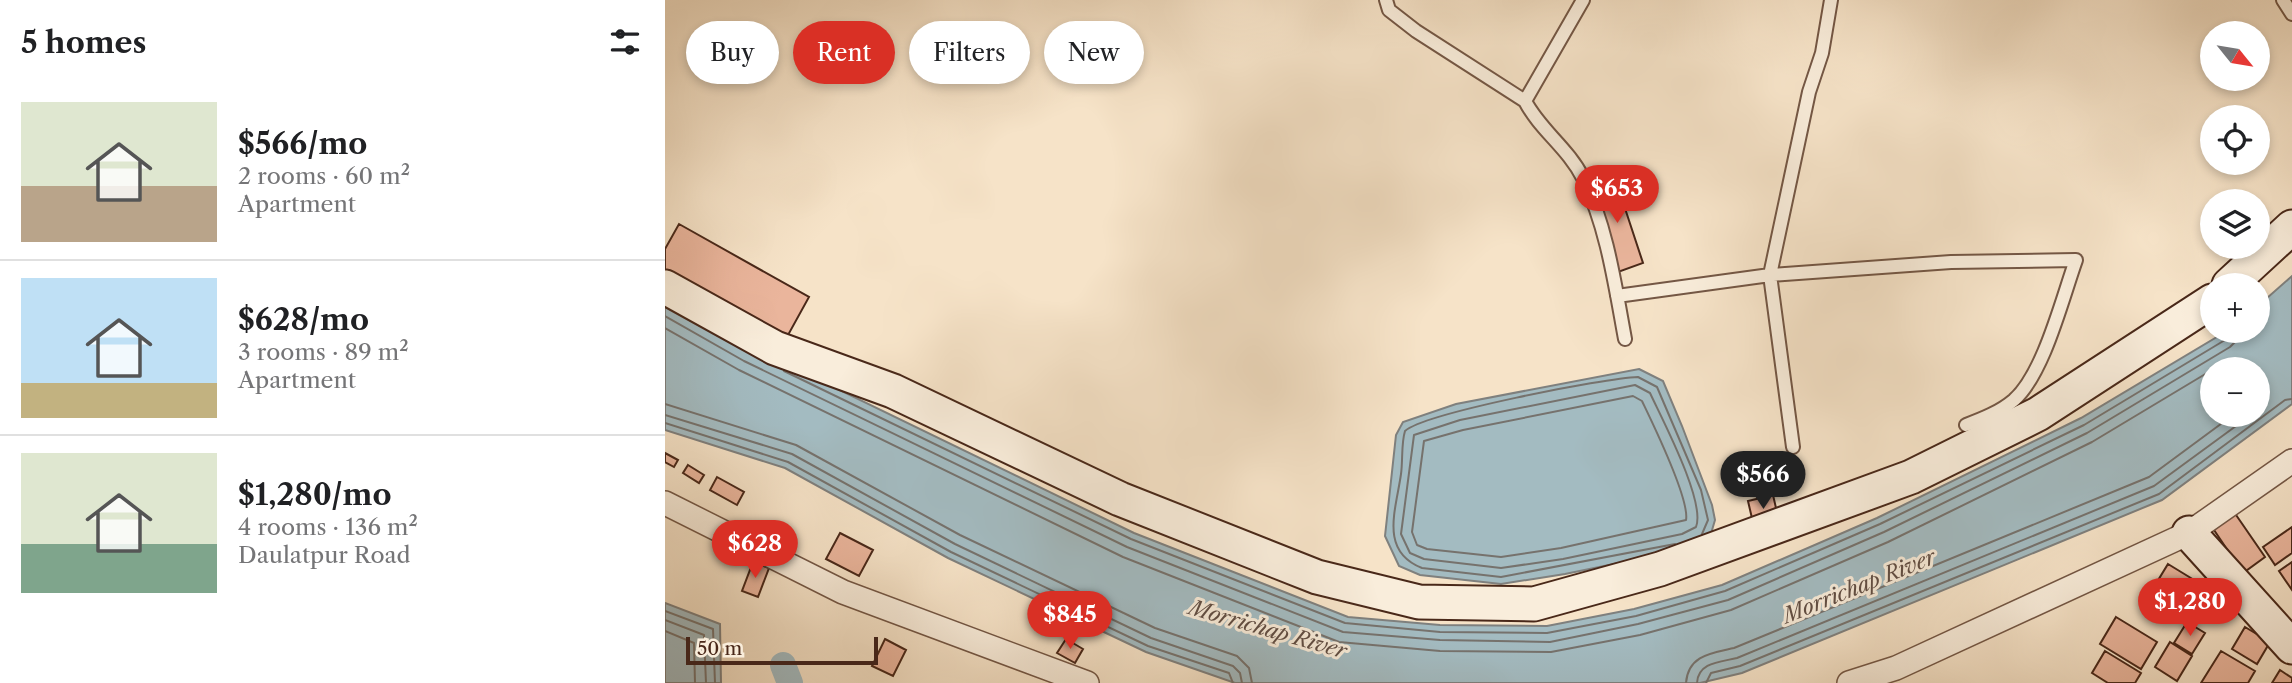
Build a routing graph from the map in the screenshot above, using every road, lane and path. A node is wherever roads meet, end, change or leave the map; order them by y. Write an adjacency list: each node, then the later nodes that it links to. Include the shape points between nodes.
1 (1386, 0): 6 (lane, via 1389,10 1416,31)
2 (1583, 0): 6 (lane)
3 (1831, 0): 9 (lane)
4 (2283, 0): 5 (lane)
5 (2292, 14)
6 (1525, 101): 11 (lane, via 1583,178 1611,262)
7 (2292, 227): 8 (street)
8 (2242, 273)
9 (1770, 275): 11 (lane); 14 (lane, via 1951,262 2076,260 2042,357 2015,399); 15 (lane)
10 (665, 287): 12 (street, via 775,348 893,391 1120,499 1317,577 1419,602 1534,604 1660,569 1912,477 2038,414)
11 (1617, 296): 13 (lane)
12 (2200, 309)
13 (1625, 338)
14 (1966, 425)
15 (1793, 447)
16 (2292, 461): 18 (street)
17 (665, 503): 20 (street, via 843,592)
18 (2189, 533): 19 (street); 21 (street, via 1896,668)
19 (2292, 647)
20 (1087, 683)
21 (1849, 683)

